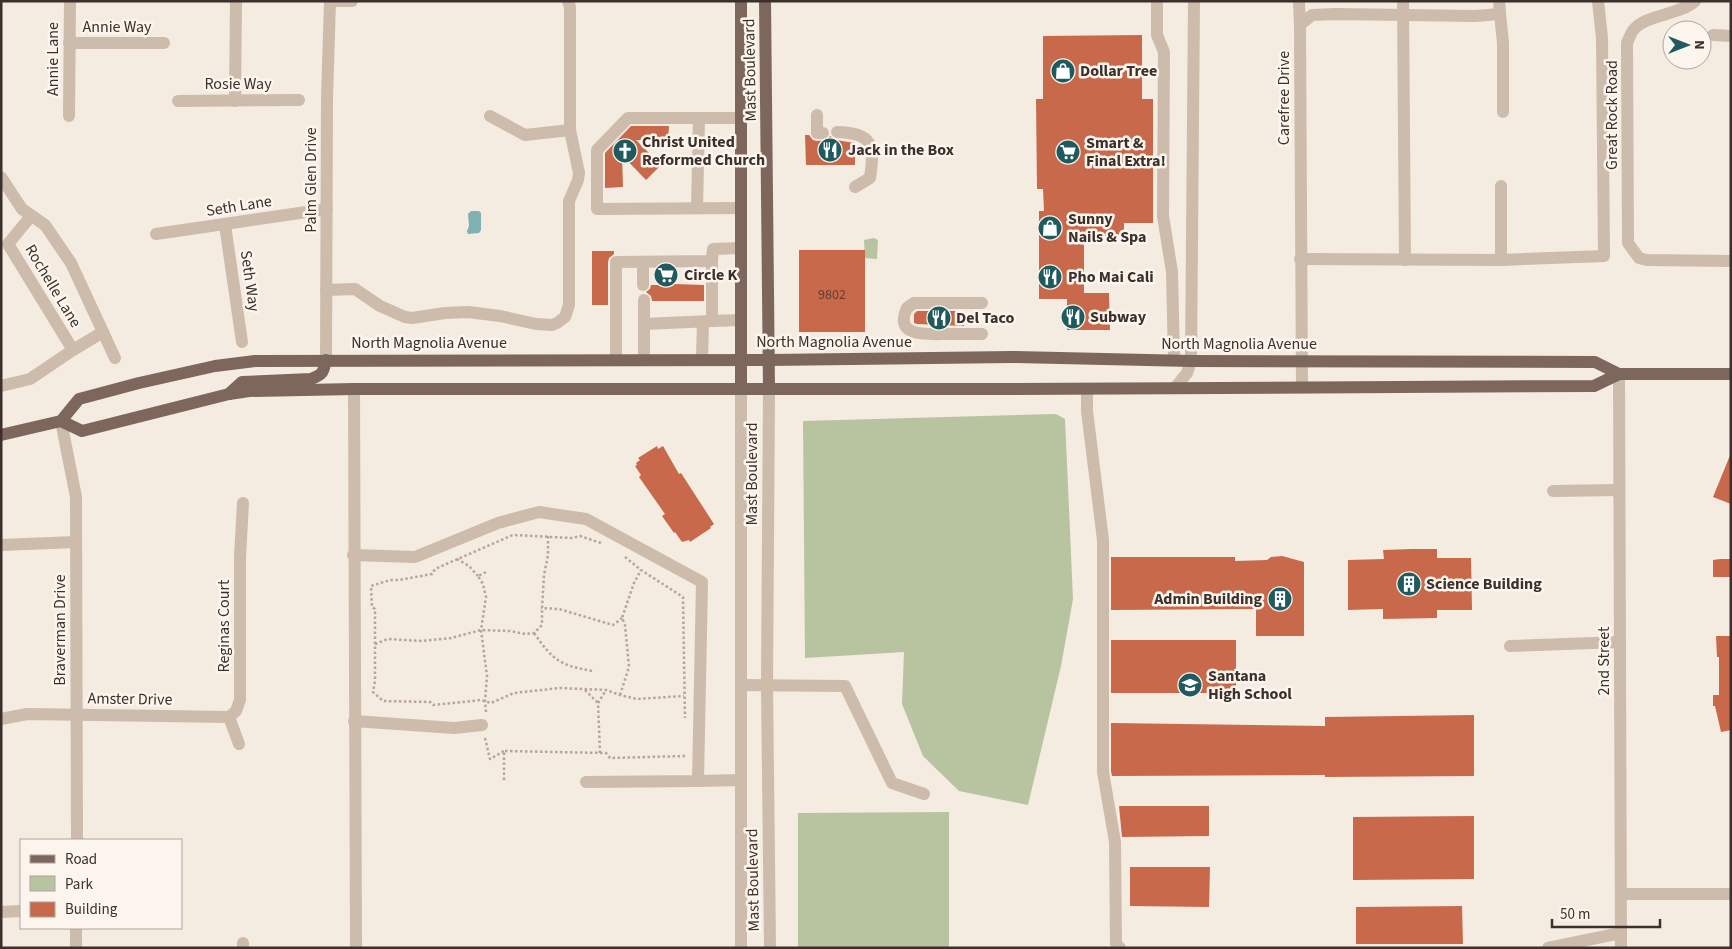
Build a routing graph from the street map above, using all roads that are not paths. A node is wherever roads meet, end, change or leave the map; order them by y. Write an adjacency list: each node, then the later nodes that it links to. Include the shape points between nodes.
1 (70, 1): 20 (street, Annie Lane)
2 (236, 1): 24 (street)
3 (330, 1): 4 (street); 39 (street, Palm Glen Drive)
4 (352, 1)
5 (568, 1): 31 (street)
6 (741, 1): 30 (main road, Mast Boulevard)
7 (766, 1): 67 (main road, Mast Boulevard)
8 (1157, 1): 68 (street, via 1157,35 1164,52 1163,216 1172,272)
9 (1194, 1): 69 (street)
10 (1299, 1): 17 (street, Carefree Drive)
11 (1402, 1): 16 (street)
12 (1499, 1): 15 (street)
13 (1598, 1): 46 (street, via 1602,38 1604,256)
14 (1694, 1): 47 (street, Great Rock Road, via 1687,8 1647,20 1632,31 1628,43 1628,243 1639,258 1647,260)
15 (1500, 14): 16 (street); 25 (street)
16 (1403, 15): 17 (street, via 1312,15); 45 (street)
17 (1300, 25): 44 (street, Carefree Drive)
18 (1713, 35): 19 (street)
19 (1731, 36)
20 (69, 43): 21 (street, Annie Way); 27 (street, Annie Lane)
21 (164, 43)
22 (299, 100): 24 (street, Rosie Way)
23 (178, 101): 24 (street, Rosie Way)
24 (235, 101)
25 (1503, 112)
26 (817, 115): 32 (street, via 817,133)
27 (69, 116)
28 (490, 116): 31 (street, via 525,134)
29 (698, 118): 30 (street); 37 (street); 37 (street, via 628,118 597,150 597,209)
30 (741, 118): 38 (main road, Mast Boulevard)
31 (570, 130): 51 (street, via 579,172 569,201 569,305 565,316 557,323 536,324 468,312 412,318 380,306 355,290)
32 (823, 132)
33 (837, 132): 36 (street, via 863,136 873,155 870,178)
34 (1, 177): 40 (street, via 22,209)
35 (1501, 186): 46 (street)
36 (855, 187)
37 (697, 208): 38 (street)
38 (741, 208): 43 (main road, Mast Boulevard)
39 (327, 209): 41 (street, Seth Lane); 51 (street, Palm Glen Drive)
40 (31, 216): 57 (street, via 45,225 71,263); 60 (street, Rochelle Lane, via 8,244)
41 (225, 225): 42 (street, Seth Lane); 59 (street, Seth Way)
42 (156, 234)
43 (741, 248): 49 (street, via 712,249); 54 (main road, Mast Boulevard)
44 (1300, 259): 45 (street); 70 (street, Carefree Drive)
45 (1405, 260): 46 (street)
46 (1501, 260)
47 (1731, 261)
48 (643, 262): 49 (street); 50 (street); 62 (street, via 616,262)
49 (712, 262): 55 (street)
50 (643, 285)
51 (326, 290): 66 (street, Palm Glen Drive)
52 (644, 300): 56 (street)
53 (982, 303): 58 (street, via 914,303 907,308 904,321 915,333)
54 (741, 320): 55 (street); 65 (main road, Mast Boulevard)
55 (707, 322): 56 (street); 64 (street)
56 (644, 324): 63 (street)
57 (103, 332): 60 (street); 61 (street)
58 (982, 334)
59 (242, 342)
60 (73, 350): 73 (street, via 30,379)
61 (116, 358)
62 (616, 359): 63 (main road, North Magnolia Avenue); 66 (main road, North Magnolia Avenue)
63 (644, 359): 64 (main road, North Magnolia Avenue)
64 (702, 359): 65 (main road, North Magnolia Avenue)
65 (741, 359): 67 (main road, North Magnolia Avenue); 77 (main road, Mast Boulevard)
66 (326, 360): 80 (main road, via 321,375 311,379 242,382); 81 (main road, North Magnolia Avenue, via 255,361 215,366 139,383 79,399)
67 (769, 360): 68 (main road, North Magnolia Avenue, via 1013,357); 78 (main road, Mast Boulevard)
68 (1174, 360): 69 (main road, North Magnolia Avenue)
69 (1191, 360): 70 (main road, North Magnolia Avenue); 75 (street)
70 (1302, 360): 71 (main road, North Magnolia Avenue, via 1595,362); 74 (street, Carefree Drive)
71 (1619, 374): 72 (main road, North Magnolia Avenue); 74 (main road, North Magnolia Avenue, via 1594,386); 83 (street, 2nd Street)
72 (1731, 374)
73 (1, 386)
74 (1302, 387): 75 (main road, North Magnolia Avenue)
75 (1175, 388): 79 (main road, North Magnolia Avenue)
76 (354, 389): 77 (main road, North Magnolia Avenue); 80 (main road, North Magnolia Avenue); 88 (street)
77 (741, 389): 78 (main road, North Magnolia Avenue); 91 (street, Mast Boulevard)
78 (769, 389): 79 (main road, North Magnolia Avenue); 92 (street, Mast Boulevard)
79 (1087, 389): 114 (street, via 1104,540 1103,772 1115,842 1116,944)
80 (229, 394): 81 (main road, North Magnolia Avenue, via 82,431)
81 (61, 421): 82 (main road); 86 (street, Braverman Drive, via 76,497)
82 (1, 435)
83 (1619, 490): 84 (street); 89 (street, 2nd Street)
84 (1553, 491)
85 (243, 503): 94 (street, Reginas Court, via 240,700 236,711)
86 (76, 542): 87 (street); 93 (street, Braverman Drive)
87 (1, 545)
88 (353, 555): 96 (street); 100 (street, via 415,557 498,523 539,512 586,519 702,582)
89 (1620, 642): 90 (street); 104 (street, 2nd Street)
90 (1510, 646)
91 (742, 685): 92 (street); 99 (street, Mast Boulevard)
92 (767, 685): 102 (street, via 845,686 892,783); 113 (street, Mast Boulevard)
93 (77, 714): 94 (street, Amster Drive); 95 (street, Amster Drive, via 27,714); 103 (street, Braverman Drive)
94 (229, 717): 98 (street)
95 (1, 720)
96 (354, 721): 97 (street, via 454,728); 111 (street)
97 (482, 725)
98 (239, 744)
99 (742, 780): 100 (street); 112 (street, Mast Boulevard)
100 (698, 781): 101 (street)
101 (586, 782)
102 (924, 794)
103 (77, 839)
104 (1621, 894): 105 (street); 109 (street, 2nd Street)
105 (1731, 894)
106 (20, 911): 107 (street)
107 (1, 912)
108 (76, 929): 110 (street)
109 (1621, 933): 115 (street); 116 (street, 2nd Street)
110 (76, 948)
111 (356, 948)
112 (741, 948)
113 (770, 948)
114 (1120, 948)
115 (1548, 948)
116 (1621, 948)

